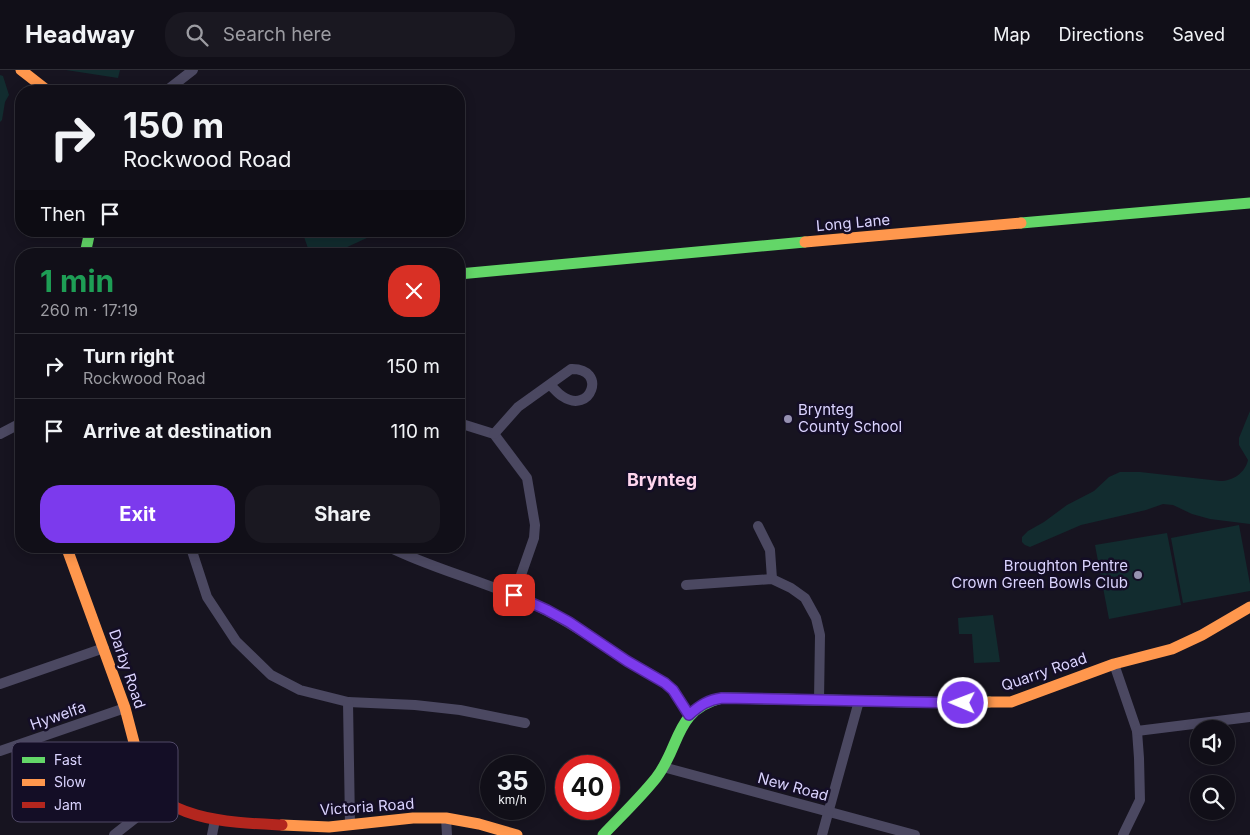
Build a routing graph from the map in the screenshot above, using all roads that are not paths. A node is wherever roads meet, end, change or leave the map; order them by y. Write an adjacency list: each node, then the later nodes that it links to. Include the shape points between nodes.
1 (21, 70): 3 (street)
2 (193, 70): 4 (street)
3 (40, 85)
4 (174, 85)
5 (1250, 204): 6 (street, Long Lane)
6 (465, 273)
7 (550, 385): 11 (street, via 518,407)
8 (465, 425): 11 (street)
9 (15, 427): 10 (street)
10 (0, 434)
11 (494, 434): 18 (street, via 526,478 535,525 534,538)
12 (758, 526): 16 (street, via 770,550)
13 (69, 553): 20 (street, Darby Road)
14 (193, 553): 25 (street, via 207,597 236,641 271,675 300,690)
15 (404, 553): 18 (street)
16 (772, 579): 17 (street); 23 (street, via 805,598 816,618 820,635)
17 (686, 585)
18 (514, 595): 27 (street, via 569,622 665,683)
19 (1250, 607): 21 (street, Quarry Road, via 1172,649)
20 (104, 648): 22 (street); 26 (street, Darby Road)
21 (1114, 664): 24 (street, Quarry Road, via 1011,702); 30 (street)
22 (0, 684)
23 (819, 700): 24 (street, Quarry Road); 27 (street, Quarry Road, via 722,698 700,705)
24 (858, 701): 37 (street)
25 (348, 702): 29 (street, via 451,709); 41 (street)
26 (125, 708): 31 (street, Hywelfa); 32 (street, Darby Road)
27 (689, 715): 35 (street, Quarry Road)
28 (1250, 717): 30 (street)
29 (525, 723)
30 (1137, 731): 49 (street, via 1140,800)
31 (26, 742)
32 (134, 742)
33 (12, 747): 34 (street, Hywelfa)
34 (0, 751)
35 (664, 767): 37 (street, New Road); 46 (street, Quarry Road)
36 (178, 807): 39 (street, Victoria Road)
37 (828, 812): 47 (street); 48 (street, New Road)
38 (446, 818): 41 (street, Victoria Road); 44 (street); 45 (street, Victoria Road)
39 (215, 820): 41 (street, Victoria Road, via 329,827); 43 (street)
40 (131, 822): 42 (street)
41 (350, 824)
42 (114, 835)
43 (212, 835)
44 (446, 835)
45 (517, 835)
46 (603, 835)
47 (822, 835)
48 (915, 835)
49 (1123, 835)

